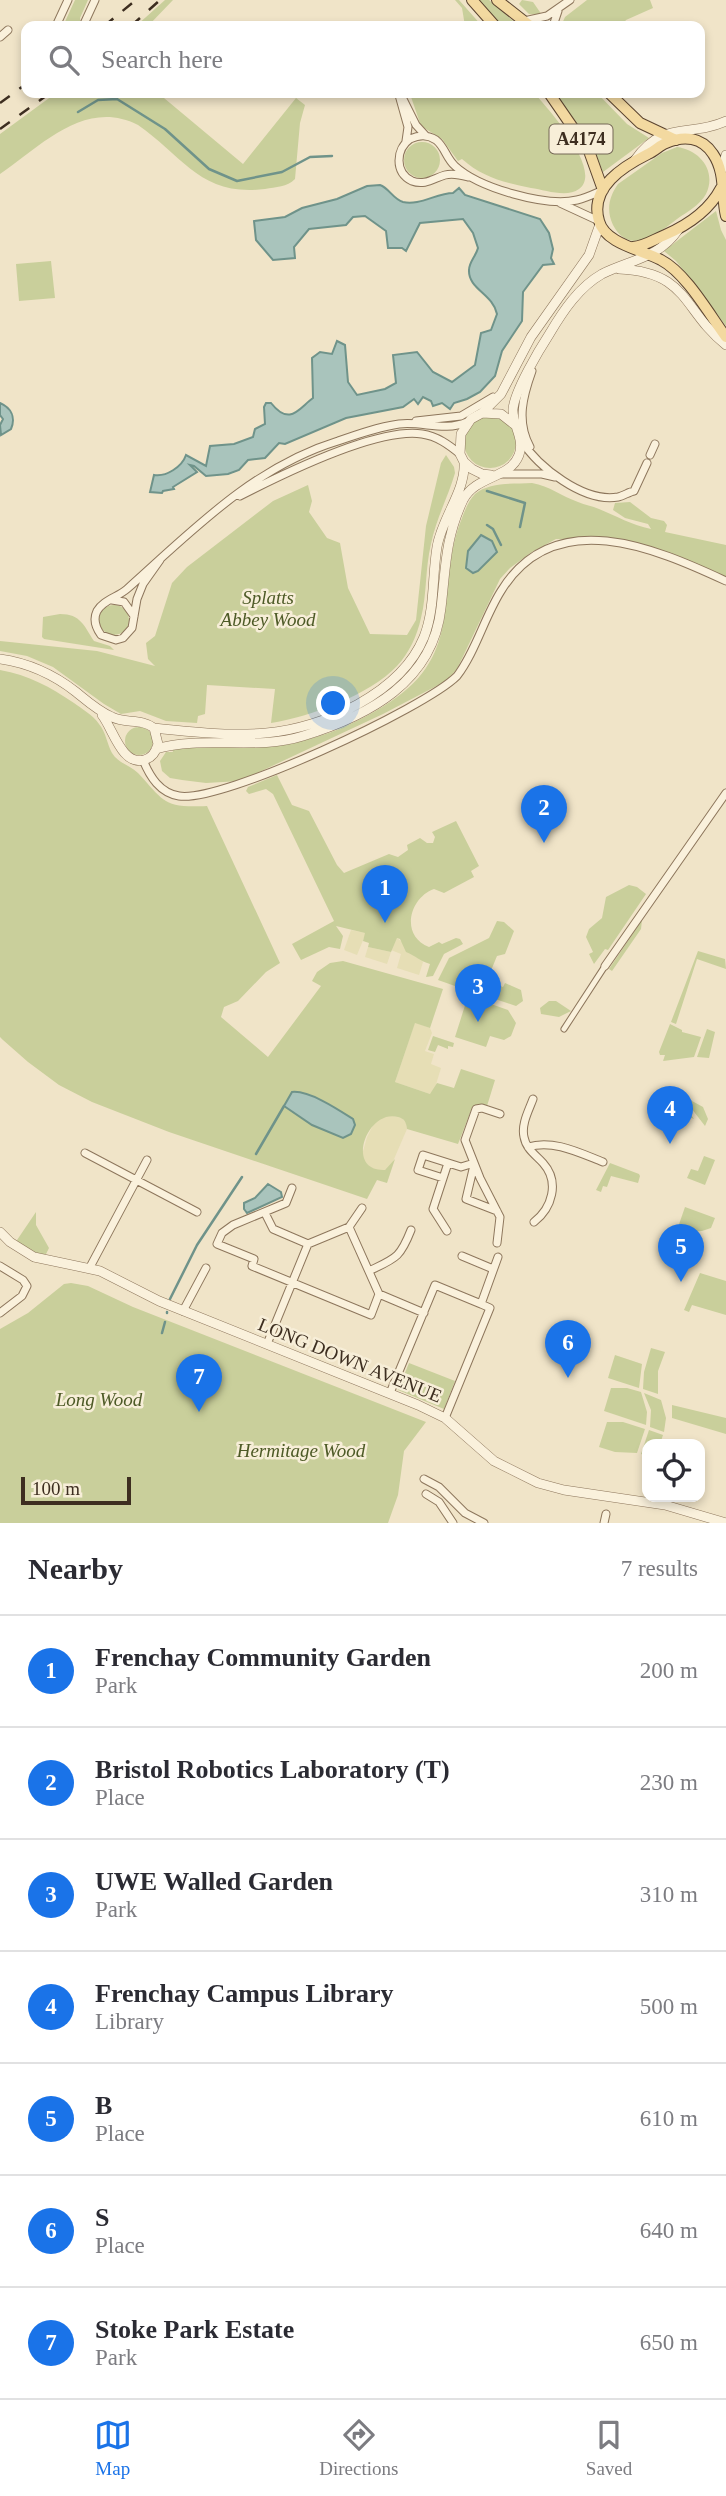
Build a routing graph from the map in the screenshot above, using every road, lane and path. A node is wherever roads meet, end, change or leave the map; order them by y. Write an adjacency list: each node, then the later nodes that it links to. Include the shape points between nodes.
1 (68, 0): 7 (street)
2 (95, 0): 8 (street)
3 (472, 0): 9 (main road)
4 (497, 0): 10 (main road)
5 (569, 0): 6 (street)
6 (558, 11): 11 (street); 12 (street)
7 (58, 21)
8 (85, 21)
9 (491, 21)
10 (523, 21)
11 (535, 21)
12 (555, 21)
13 (400, 98): 21 (street, via 408,127)
14 (402, 98): 20 (street)
15 (552, 98): 29 (main road, A4174, via 589,151)
16 (614, 98): 18 (main road, A4174, via 640,123)
17 (726, 121): 19 (street)
18 (662, 135): 19 (main road, A4174); 24 (street)
19 (676, 135): 24 (main road); 25 (main road, via 703,143)
20 (426, 136): 21 (street); 23 (street, via 439,143)
21 (406, 142): 27 (street, via 398,159 402,172 420,183)
22 (726, 155): 25 (street)
23 (445, 156): 26 (street); 27 (street, via 444,169)
24 (635, 160): 29 (main road)
25 (721, 172): 28 (main road)
26 (468, 177): 27 (street); 30 (street, via 502,192)
27 (435, 179)
28 (723, 186): 31 (main road); 33 (main road, via 712,204)
29 (603, 190): 30 (street, via 578,200); 32 (main road)
30 (556, 201): 32 (street)
31 (726, 216)
32 (599, 222): 34 (main road, via 610,236); 40 (street, via 589,255 538,327)
33 (678, 230): 34 (main road); 35 (street, via 669,243)
34 (630, 247): 35 (main road)
35 (649, 255): 36 (street); 37 (main road, via 682,278)
36 (616, 268): 38 (street, via 667,279); 39 (street, via 572,299)
37 (726, 337)
38 (726, 345)
39 (535, 360): 44 (street, via 516,394); 48 (street, via 521,411 526,439)
40 (508, 380): 41 (street); 43 (street, via 486,403 461,416)
41 (482, 413): 42 (street); 44 (street, via 501,414)
42 (467, 422): 43 (street, via 445,428); 47 (street, via 461,434)
43 (401, 424): 51 (street, via 316,448 253,482)
44 (515, 425): 45 (street)
45 (521, 440): 48 (street); 49 (street, via 514,463)
46 (655, 444): 50 (street, via 634,491 616,497 592,494)
47 (462, 458): 49 (street, via 482,474); 51 (street, via 442,441 419,433 376,439 307,464); 59 (street, via 465,474 437,544 427,627 419,647 396,678 351,707 292,729 240,733)
48 (545, 466): 50 (street)
49 (496, 474): 50 (street, via 542,474); 61 (street, via 466,495 455,518 447,542 436,635 415,673 401,687 355,715 301,737 183,743)
50 (559, 479)
51 (225, 504): 52 (street)
52 (160, 560): 54 (street); 55 (street, via 143,584)
53 (726, 581): 62 (street, via 617,541 593,539 557,545 531,558 508,580 457,676 399,712 272,773 200,796 177,796 160,788)
54 (112, 600): 55 (street, via 124,603); 55 (street, via 96,612 95,624 101,635 123,638 132,628)
55 (134, 616)
56 (0, 659): 57 (street, via 52,676)
57 (99, 711): 58 (street); 60 (street)
58 (132, 722): 59 (street); 60 (street, via 122,730)
59 (153, 728): 61 (street, via 158,738)
60 (119, 741): 62 (street, via 127,757)
61 (156, 749): 62 (street)
62 (143, 760)
63 (726, 793): 64 (street)
64 (605, 966): 65 (street)
65 (564, 1029)
66 (533, 1099): 68 (street, via 523,1131)
67 (500, 1114): 73 (street, via 475,1110 465,1140)
68 (528, 1147): 71 (street, via 554,1145); 81 (street, via 547,1168 553,1185 550,1201)
69 (85, 1153): 75 (street)
70 (147, 1160): 75 (street)
71 (603, 1162)
72 (448, 1163): 73 (street, via 463,1167); 74 (street); 74 (street, via 423,1155 418,1170)
73 (474, 1163): 78 (street); 78 (street, via 466,1199)
74 (443, 1178): 84 (street, via 433,1212)
75 (137, 1180): 79 (street); 91 (street)
76 (292, 1188): 80 (street, via 286,1202)
77 (362, 1208): 82 (street)
78 (497, 1211): 86 (street)
79 (197, 1212)
80 (265, 1213): 87 (street, via 273,1230); 95 (street, via 222,1233 217,1244 254,1259 252,1266)
81 (534, 1222)
82 (349, 1227): 87 (street); 94 (street)
83 (411, 1230): 94 (street, via 396,1258)
84 (447, 1231)
85 (0, 1232): 91 (street, LONG DOWN AVENUE, via 34,1257)
86 (497, 1243)
87 (308, 1244): 95 (street)
88 (462, 1256): 93 (street)
89 (498, 1257): 93 (street)
90 (0, 1266): 99 (street, via 27,1286 22,1296)
91 (90, 1267): 98 (street, LONG DOWN AVENUE)
92 (205, 1268): 98 (street)
93 (493, 1269): 97 (street)
94 (369, 1271): 96 (street)
95 (293, 1282): 96 (street, via 371,1315); 101 (street)
96 (379, 1294): 100 (street)
97 (481, 1304): 100 (street, via 435,1285); 103 (street, via 490,1308)
98 (183, 1311): 101 (street, LONG DOWN AVENUE)
99 (0, 1312)
100 (424, 1313): 102 (street)
101 (267, 1345): 102 (street, LONG DOWN AVENUE)
102 (390, 1393): 103 (street, LONG DOWN AVENUE)
103 (445, 1418): 108 (street, LONG DOWN AVENUE, via 494,1461 538,1483 665,1505)
104 (424, 1479): 107 (street)
105 (426, 1494): 106 (street, via 439,1502)
106 (453, 1523)
107 (484, 1523)
108 (726, 1523)

